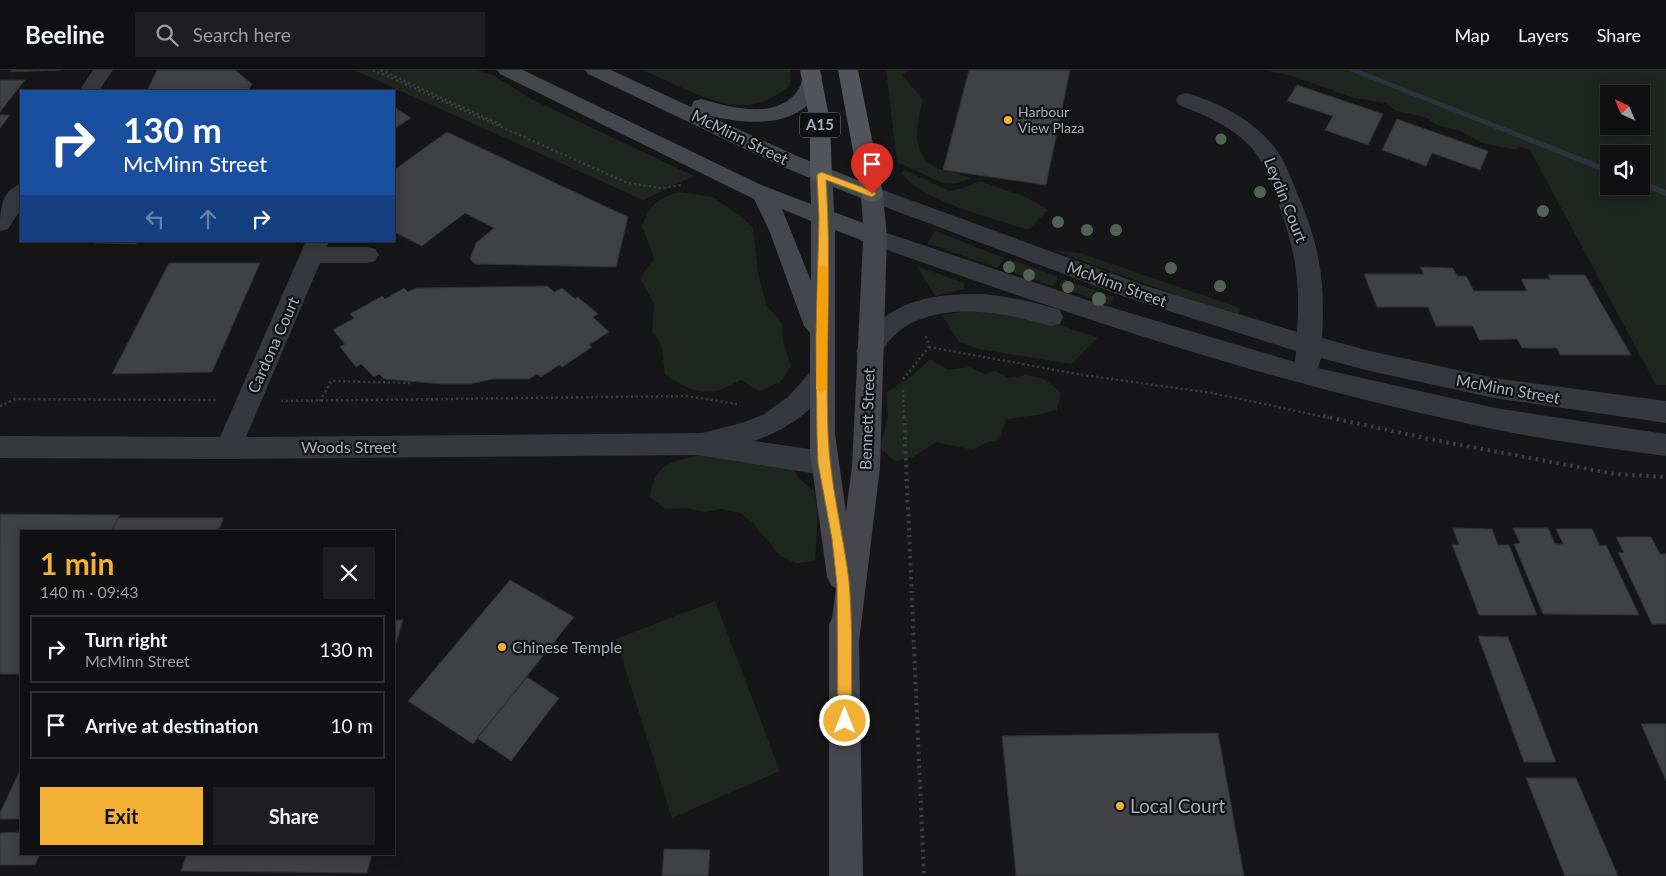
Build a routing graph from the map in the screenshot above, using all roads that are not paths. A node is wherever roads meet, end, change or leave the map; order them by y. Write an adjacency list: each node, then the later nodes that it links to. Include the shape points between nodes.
1 (103, 70): 6 (street)
2 (507, 70): 11 (street, McMinn Street)
3 (595, 70): 7 (street, McMinn Street)
4 (848, 70): 12 (main road, A15)
5 (811, 73): 7 (street, via 808,91 797,102 780,111 758,116 736,115); 9 (main road, A15, via 820,122)
6 (90, 90)
7 (649, 94): 9 (street, McMinn Street)
8 (1186, 100): 19 (street, Leydin Court, via 1229,120 1262,146 1273,163 1308,256 1311,296)
9 (821, 175): 12 (street, McMinn Street); 13 (street, Bennett Street)
10 (20, 193): 14 (street)
11 (763, 194): 13 (street, McMinn Street); 18 (street, Bennett Street)
12 (872, 194): 15 (street, Bennett Street); 19 (street, McMinn Street, via 1134,291)
13 (824, 218): 15 (street, McMinn Street); 18 (street, Bennett Street)
14 (0, 223)
15 (875, 237): 20 (street, Bennett Street); 21 (street, McMinn Street, via 1044,296)
16 (315, 248): 17 (street); 27 (street, Cardona Court)
17 (367, 255)
18 (821, 337): 22 (street, Bennett Street)
19 (1309, 345): 21 (street, Leydin Court); 23 (street, McMinn Street, via 1494,388)
20 (869, 351): 21 (street, McMinn Street, via 882,331 906,313 948,303 980,301 1020,307 1185,357 1240,368); 29 (street, Bennett Street, via 866,467)
21 (1308, 375): 25 (street, McMinn Street, via 1449,409 1582,434)
22 (821, 377): 24 (street, Woods Street, via 802,402 778,420 750,432); 28 (street, Bennett Street)
23 (1666, 412)
24 (698, 444): 27 (street, Woods Street); 28 (street, Woods Street)
25 (1666, 445)
26 (0, 447): 27 (street, Woods Street)
27 (228, 448)
28 (824, 463): 29 (street, Bennett Street, via 843,584)
29 (844, 643): 30 (street, Bennett Street)
30 (846, 876)

